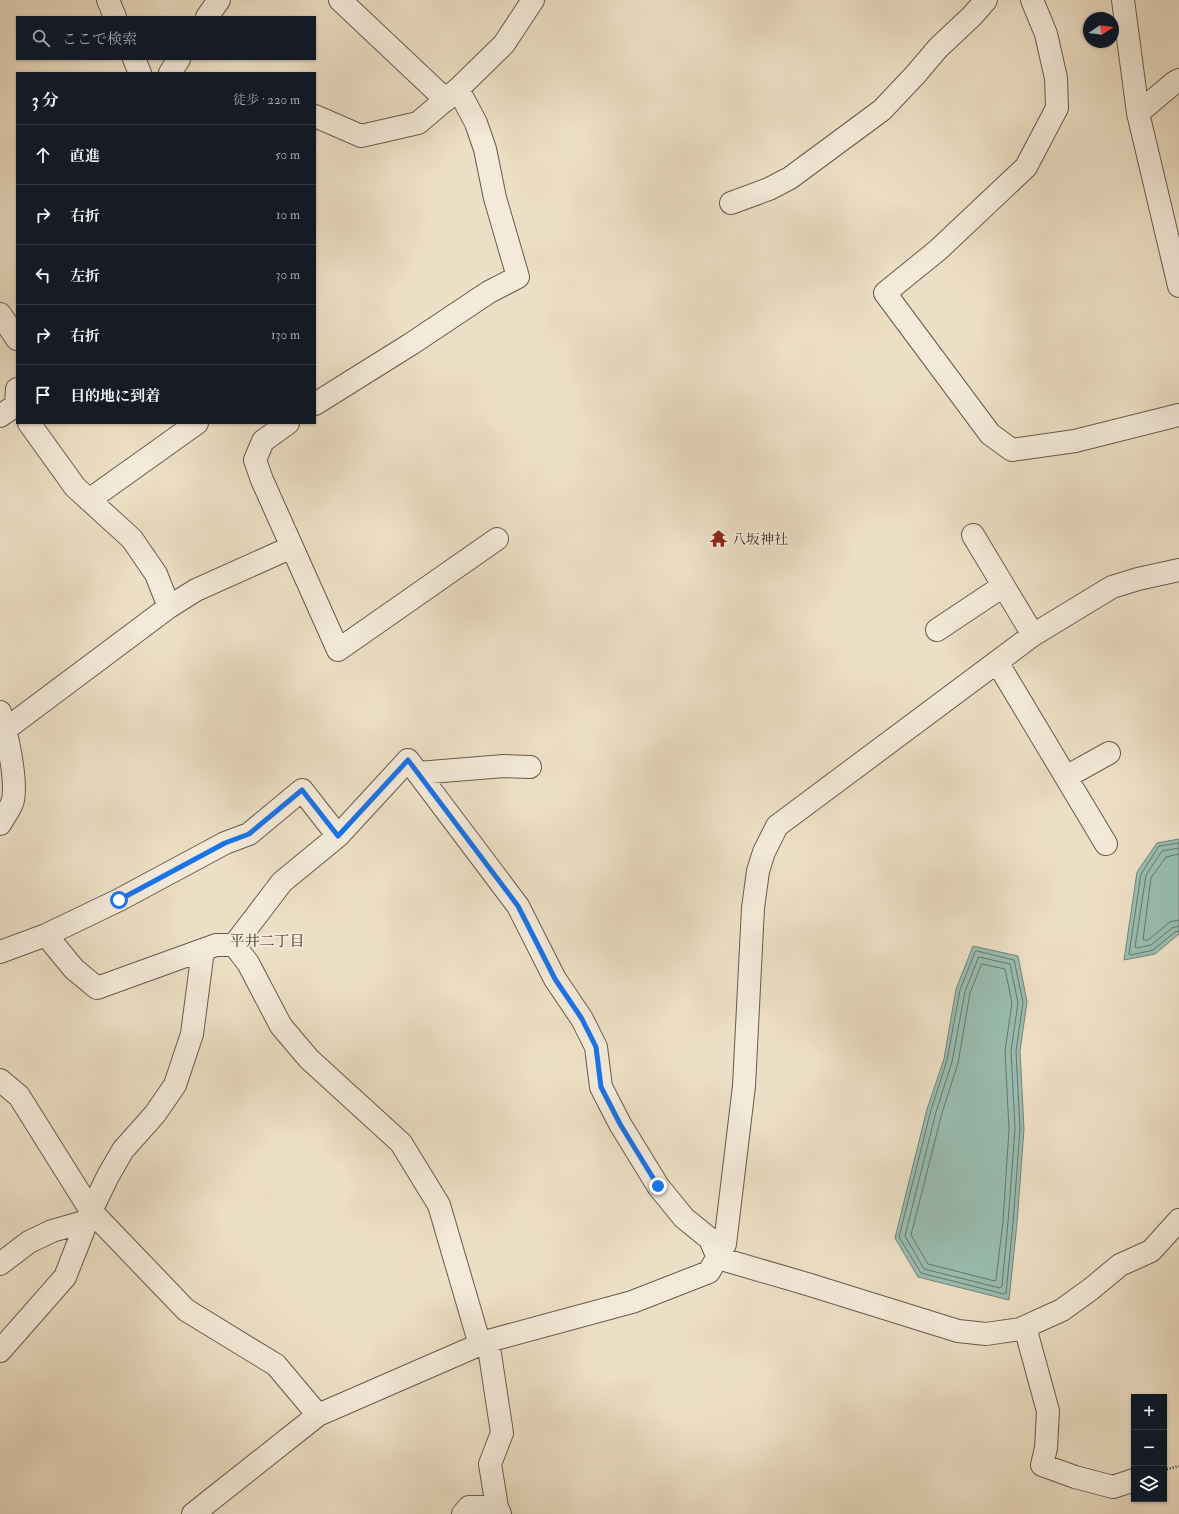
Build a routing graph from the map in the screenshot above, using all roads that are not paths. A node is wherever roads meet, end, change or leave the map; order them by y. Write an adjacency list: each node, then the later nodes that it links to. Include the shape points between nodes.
1 (108, 0): 8 (street)
2 (219, 0): 9 (street)
3 (340, 0): 15 (street)
4 (533, 0): 15 (street, via 504,44)
5 (986, 0): 18 (street, via 882,110 790,178)
6 (1032, 0): 23 (street, via 1046,34 1056,78 1057,108 1026,167 938,250 885,293 990,434 1012,450 1075,441)
7 (1123, 0): 16 (street)
8 (115, 16)
9 (208, 16)
10 (134, 60): 12 (street)
11 (178, 60): 13 (street)
12 (140, 72)
13 (171, 72)
14 (1179, 80): 16 (street)
15 (452, 95): 17 (street, via 418,123 361,136); 22 (street, via 476,123 518,276)
16 (1138, 113): 19 (street)
17 (316, 116)
18 (731, 203)
19 (1179, 286)
20 (0, 314): 21 (street)
21 (16, 338)
22 (316, 403)
23 (1179, 415)
24 (30, 424): 27 (street, via 75,487)
25 (196, 424): 27 (street)
26 (287, 424): 30 (street, via 263,441 255,460)
27 (89, 500): 33 (street, via 132,539 156,574)
28 (973, 535): 32 (street)
29 (497, 539): 30 (street, via 338,650)
30 (292, 547): 33 (street, via 196,590)
31 (1178, 566): 35 (street, via 1112,587)
32 (1003, 586): 34 (street); 35 (street)
33 (170, 607): 37 (street)
34 (937, 630)
35 (1033, 635): 36 (street)
36 (997, 662): 41 (street); 52 (street, via 777,826 764,852 758,871 753,908 743,1094 725,1244)
37 (3, 721): 42 (street, via 14,779 13,800)
38 (1109, 753): 41 (street)
39 (530, 767): 40 (street, via 504,766)
40 (418, 773): 43 (street, via 408,760); 52 (street, via 518,906 555,979 582,1019 596,1047 601,1087 620,1124 658,1186 684,1218 710,1239)
41 (1066, 778): 44 (street)
42 (0, 824)
43 (338, 836): 45 (street, via 302,790 249,834 225,843 119,900); 46 (street, via 282,882)
44 (1106, 844)
45 (46, 935): 47 (street, via 74,969 97,988); 48 (street)
46 (234, 945): 47 (street, via 216,945); 55 (street, via 248,963 281,1026 309,1059 401,1143 439,1205)
47 (203, 950): 50 (street, via 192,1034 175,1085 155,1114 123,1150)
48 (0, 952)
49 (0, 1080): 50 (street, via 19,1096)
50 (89, 1216): 53 (street, via 29,1242); 56 (street, via 65,1277); 57 (street, via 186,1310 276,1366)
51 (1179, 1220): 54 (street, via 1151,1251 1120,1265 1062,1310)
52 (718, 1258): 54 (street, via 958,1331 986,1334); 55 (street, via 709,1272 632,1302)
53 (0, 1264)
54 (1025, 1327): 58 (street, via 1048,1411 1046,1448 1042,1465 1113,1487)
55 (484, 1343): 57 (street); 59 (street, via 502,1433 490,1464)
56 (0, 1351)
57 (318, 1415): 60 (street)
58 (1131, 1481)
59 (498, 1511): 61 (street, via 469,1506)
60 (193, 1514)
61 (463, 1514)

